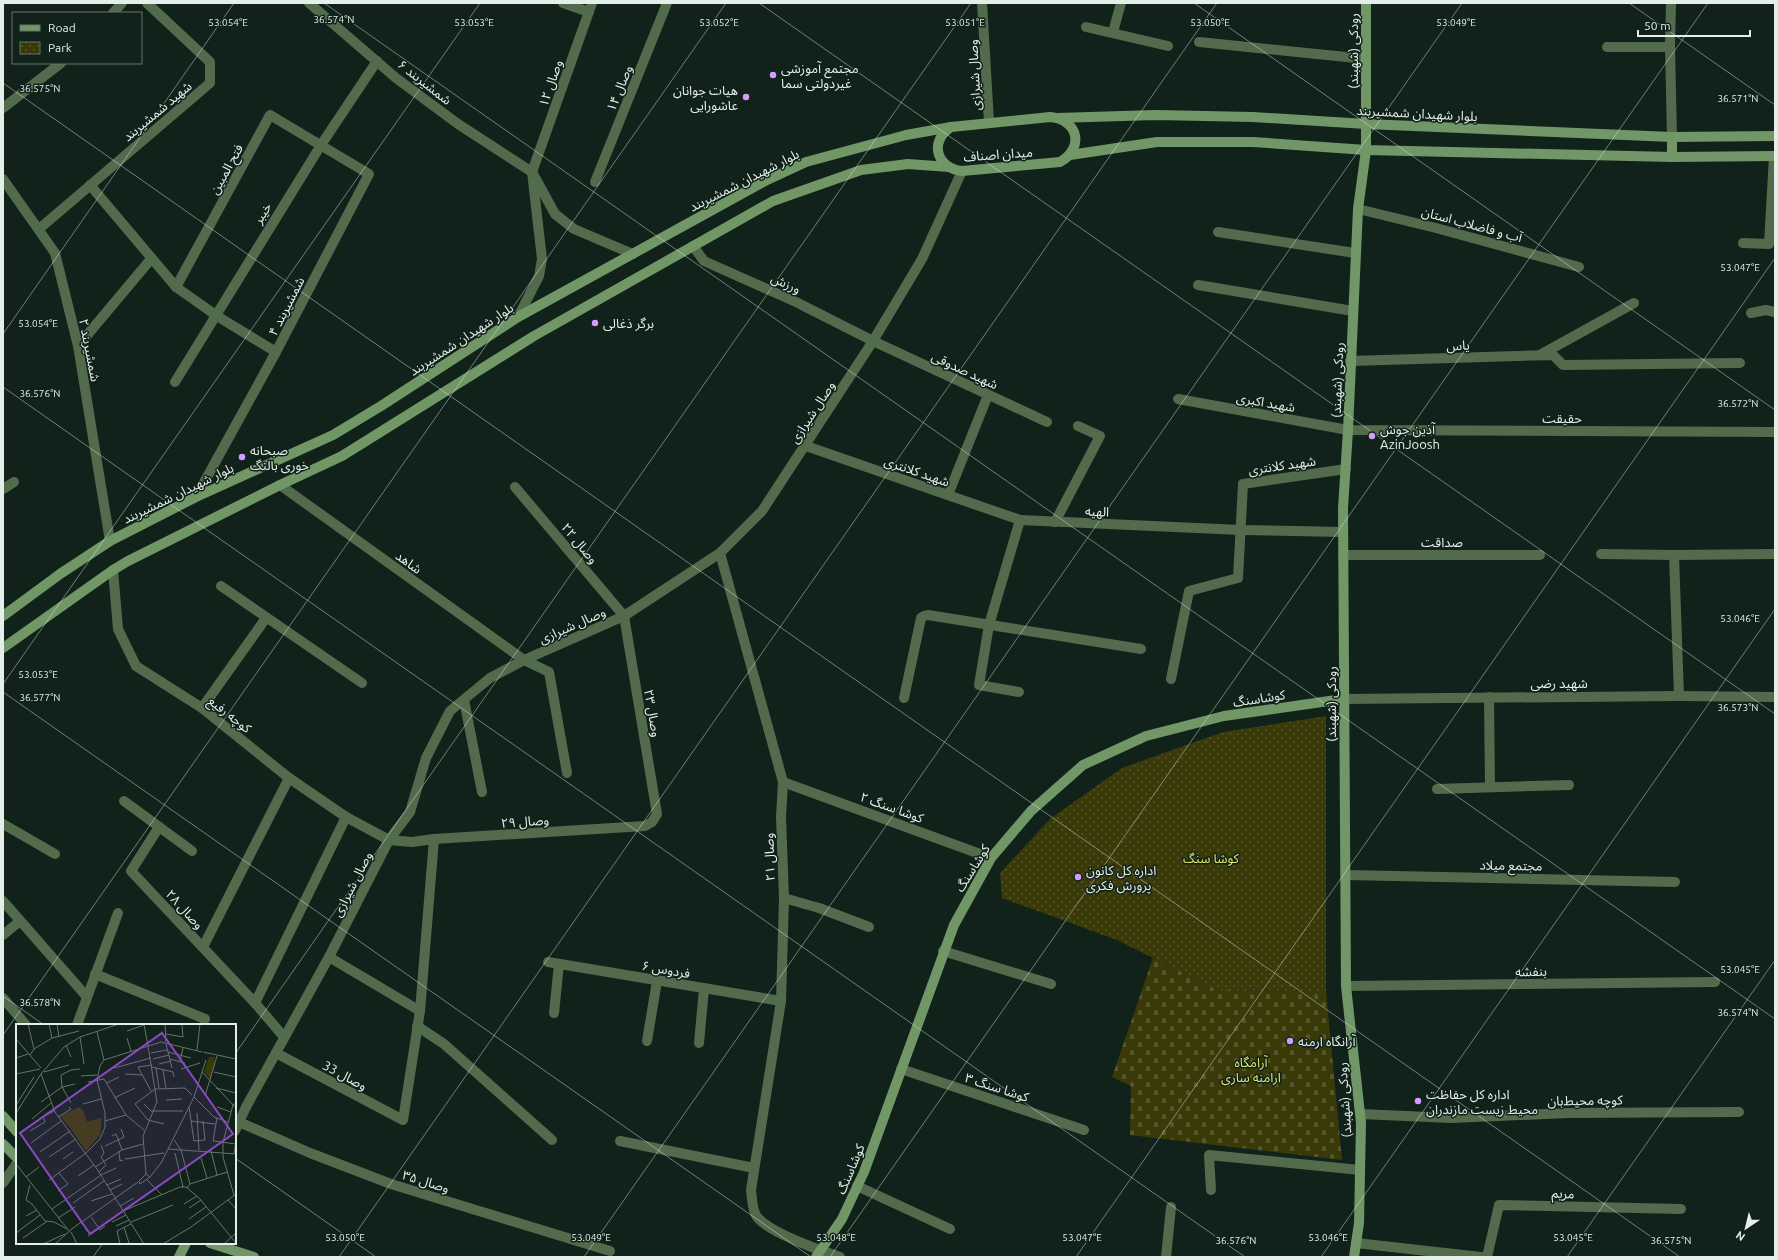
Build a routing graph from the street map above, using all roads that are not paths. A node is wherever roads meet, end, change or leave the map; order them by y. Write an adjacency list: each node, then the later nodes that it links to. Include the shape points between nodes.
1 (122, 3): 11 (street)
2 (147, 3): 38 (street, شهید شمشیربند, via 210,62 210,83)
3 (309, 3): 19 (street, شمشیربند ۶)
4 (563, 3): 10 (street)
5 (667, 3): 37 (street, وصال ۱۴)
6 (982, 3): 23 (street, وصال شیرازی)
7 (1120, 3): 13 (street)
8 (1366, 3): 18 (main road, رودکی (شهبند))
9 (1671, 3): 17 (street)
10 (590, 7): 35 (street, وصال ۱۲)
11 (114, 12)
12 (1086, 27): 13 (street)
13 (1113, 32): 15 (street)
14 (1199, 42): 18 (street)
15 (1168, 46)
16 (1607, 47): 17 (street)
17 (1670, 47): 27 (street)
18 (1366, 59): 24 (main road, رودکی (شهبند))
19 (377, 61): 28 (street, خیبر); 35 (street, شمشیربند ۶, via 458,124)
20 (60, 64): 21 (street)
21 (3, 108)
22 (1057, 118): 23 (main road); 24 (main road, بلوار شهیدان شمشیربند, via 1156,115); 30 (main road, via 1064,120 1073,130 1075,143)
23 (990, 122): 25 (main road)
24 (1366, 124): 27 (main road, بلوار شهیدان شمشیربند); 29 (main road, رودکی (شهبند))
25 (952, 127): 33 (main road, میدان اصناف, via 941,136 938,150); 45 (main road, بلوار شهیدان شمشیربند, via 906,134 806,162 721,204)
26 (1775, 136): 27 (main road, بلوار شهیدان شمشیربند)
27 (1672, 137): 32 (main road)
28 (321, 144): 49 (street, فتح المبین, via 270,115); 54 (street, خیبر, via 264,234); 58 (street, شمشیربند ۴, via 369,174)
29 (1366, 150): 30 (main road, via 1253,142 1157,142); 32 (main road); 39 (main road, رودکی (شهبند))
30 (1070, 155): 34 (main road, میدان اصناف, via 1054,163)
31 (1775, 156): 32 (main road); 42 (street, via 1769,244)
32 (1672, 157)
33 (949, 167): 34 (main road, میدان اصناف); 43 (main road, via 908,164 861,170 773,201)
34 (962, 171): 56 (street, وصال شیرازی, via 922,259)
35 (532, 172): 45 (street, شمشیربند ۶, via 555,214 574,229); 55 (street, via 542,259 539,276)
36 (3, 179): 40 (street, شمشیربند ۲)
37 (596, 182)
38 (90, 185): 40 (street, شهید شمشیربند); 46 (street)
39 (1358, 209): 44 (main road, رودکی (شهبند)); 47 (street, آب و فاضلاب استان)
40 (39, 229): 57 (street, شمشیربند ۲, via 55,253)
41 (1218, 232): 44 (street)
42 (1743, 243)
43 (693, 246): 56 (street, ورزش, via 704,261 796,302); 72 (main road, via 534,336 342,456)
44 (1356, 253): 51 (main road, رودکی (شهبند))
45 (633, 254): 55 (main road, بلوار شهیدان شمشیربند)
46 (151, 259): 49 (street); 57 (street)
47 (1579, 267)
48 (1198, 285): 51 (street)
49 (176, 287): 54 (street)
50 (1634, 303): 59 (street)
51 (1353, 311): 60 (main road, رودکی (شهبند))
52 (1775, 312): 53 (street, via 1766,310)
53 (1751, 313)
54 (217, 316): 58 (street); 62 (street, خیبر)
55 (518, 317): 76 (main road, بلوار شهیدان شمشیربند, via 333,434)
56 (873, 341): 63 (street, شهید صدوقی); 69 (street, وصال شیرازی)
57 (78, 346): 81 (street, شمشیربند ۲)
58 (276, 352): 76 (street, شمشیربند ۴)
59 (1538, 356): 60 (street, یاس); 61 (street, یاس, via 1553,356 1564,365)
60 (1350, 361): 67 (main road, رودکی (شهبند))
61 (1740, 363)
62 (175, 382)
63 (988, 395): 65 (street, شهید صدوقی); 75 (street)
64 (1178, 399): 67 (street, شهید اکبری)
65 (1047, 422)
66 (1078, 426): 78 (street, via 1100,436)
67 (1348, 430): 68 (street, حقیقت); 70 (main road, رودکی (شهبند))
68 (1775, 432)
69 (806, 446): 75 (street, شهید کلانتری); 82 (street, وصال شیرازی, via 762,511)
70 (1346, 469): 79 (street, شهید کلانتری, via 1243,484); 80 (main road, رودکی (شهبند))
71 (14, 482): 74 (street)
72 (280, 485): 88 (main road); 96 (street, شاهد)
73 (515, 487): 91 (street, وصال ۲۲)
74 (3, 489)
75 (948, 495): 77 (street, شهید کلانتری)
76 (196, 497): 81 (main road, بلوار شهیدان شمشیربند)
77 (1020, 520): 78 (street, الهیه); 93 (street)
78 (1055, 522): 79 (street, الهیه)
79 (1241, 530): 80 (street, الهیه); 97 (street, شهید کلانتری, via 1238,578 1189,591)
80 (1343, 532): 86 (main road, رودکی (شهبند))
81 (110, 541): 90 (main road, بلوار شهیدان شمشیربند)
82 (720, 553): 91 (street, وصال شیرازی); 109 (street, وصال ۲۱)
83 (1601, 554): 84 (street)
84 (1674, 554): 85 (street); 100 (street)
85 (1775, 554)
86 (1343, 555): 87 (street, صداقت); 104 (main road, رودکی (شهبند))
87 (1540, 555)
88 (112, 570): 94 (main road); 106 (street, کوچه رفیع, via 118,629 136,666)
89 (221, 586): 92 (street)
90 (3, 616)
91 (624, 616): 96 (street, وصال شیرازی); 115 (street, وصال ۲۳)
92 (266, 618): 98 (street); 106 (street)
93 (989, 625): 95 (street); 99 (street, via 980,685); 102 (street, via 924,616)
94 (3, 648)
95 (1141, 649)
96 (524, 660): 105 (street, وصال شیرازی, via 490,678); 107 (street, شاهد, via 550,672)
97 (1171, 679)
98 (362, 683)
99 (1019, 692)
100 (1680, 696): 101 (street, شهید رضی); 103 (street, شهید رضی)
101 (1489, 697): 104 (street, شهید رضی); 111 (street)
102 (904, 698)
103 (1775, 698)
104 (1343, 699): 123 (main road, کوشاسنگ, via 1224,716 1146,736 1083,765 1031,811); 124 (main road, رودکی (شهبند))
105 (464, 700): 113 (street); 120 (street, وصال شیرازی, via 450,711 426,758 410,812)
106 (202, 708): 108 (street, کوچه رفیع)
107 (567, 773)
108 (289, 778): 116 (street, کوچه رفیع); 132 (street)
109 (783, 782): 123 (street, کوشا سنگ ۲); 126 (street, وصال ۲۱, via 781,817)
110 (1569, 785): 111 (street)
111 (1490, 788): 112 (street)
112 (1437, 789)
113 (482, 792)
114 (124, 801): 118 (street)
115 (657, 814): 119 (street, وصال ۲۹, via 652,822 645,826)
116 (346, 817): 120 (street, کوچه رفیع); 146 (street)
117 (3, 824): 122 (street)
118 (159, 826): 121 (street); 132 (street, وصال ۲۸, via 131,871)
119 (434, 839): 120 (street, وصال ۲۹, via 412,842); 147 (street)
120 (389, 840): 134 (street, وصال شیرازی)
121 (192, 851)
122 (55, 854)
123 (991, 858): 133 (main road, کوشاسنگ, via 954,925)
124 (1346, 875): 125 (street, مجتمع میلاد); 141 (main road, رودکی (شهبند))
125 (1676, 882)
126 (784, 898): 130 (street); 145 (street, وصال ۲۱)
127 (3, 901): 129 (street)
128 (118, 913): 137 (street)
129 (20, 921): 131 (street); 143 (street)
130 (869, 927)
131 (3, 935)
132 (203, 948): 146 (street, وصال ۲۸)
133 (943, 951): 140 (street); 157 (main road, کوشاسنگ)
134 (330, 957): 147 (street); 153 (street, وصال شیرازی)
135 (548, 962): 136 (street, فردوس ۶)
136 (559, 964): 138 (street, فردوس ۶); 148 (street)
137 (95, 974): 143 (street); 149 (street)
138 (657, 980): 142 (street, فردوس ۶); 154 (street)
139 (1715, 982): 141 (street, بنفشه)
140 (1051, 984)
141 (1346, 986): 159 (main road, رودکی (شهبند))
142 (704, 989): 145 (street, فردوس ۶); 155 (street)
143 (87, 997): 151 (street)
144 (3, 998): 150 (street)
145 (780, 1002): 169 (street, وصال ۲۱)
146 (255, 1004): 153 (street, وصال ۲۸)
147 (420, 1011): 152 (street)
148 (554, 1013)
149 (205, 1018)
150 (25, 1024)
151 (77, 1024)
152 (417, 1026): 156 (street, وصال 33, via 403,1120); 164 (street, via 444,1044)
153 (284, 1037): 156 (street, وصال شیرازی)
154 (647, 1041)
155 (699, 1042)
156 (276, 1052): 161 (street, وصال شیرازی)
157 (901, 1069): 162 (street, کوشا سنگ ۳); 172 (main road, کوشاسنگ)
158 (1739, 1112): 159 (street, کوچه محیط‌بان, via 1568,1113 1451,1118)
159 (1360, 1114): 170 (main road, رودکی (شهبند))
160 (3, 1116): 163 (main road)
161 (237, 1126): 180 (street, وصال ۳۵, via 391,1184)
162 (1084, 1130)
163 (16, 1131)
164 (552, 1140)
165 (620, 1141): 169 (street)
166 (3, 1144): 167 (main road)
167 (16, 1157)
168 (16, 1164): 171 (street)
169 (754, 1168): 181 (street, وصال ۲۱, via 751,1190 756,1216 770,1228)
170 (1360, 1170): 173 (street, via 1209,1155); 177 (main road, رودکی (شهبند))
171 (3, 1183)
172 (857, 1186): 176 (street); 181 (main road, کوشاسنگ, via 842,1219)
173 (1210, 1190)
174 (1171, 1207): 185 (street)
175 (1681, 1209): 188 (street, مریم, via 1499,1205)
176 (950, 1229)
177 (1356, 1243): 186 (main road, رودکی (شهبند)); 187 (street)
178 (186, 1244): 182 (main road)
179 (213, 1244): 183 (main road)
180 (610, 1251)
181 (819, 1254): 184 (street, وصال ۲۱)
182 (179, 1257)
183 (254, 1257)
184 (840, 1257)
185 (1166, 1257)
186 (1354, 1257)
187 (1481, 1257)
188 (1487, 1257)

